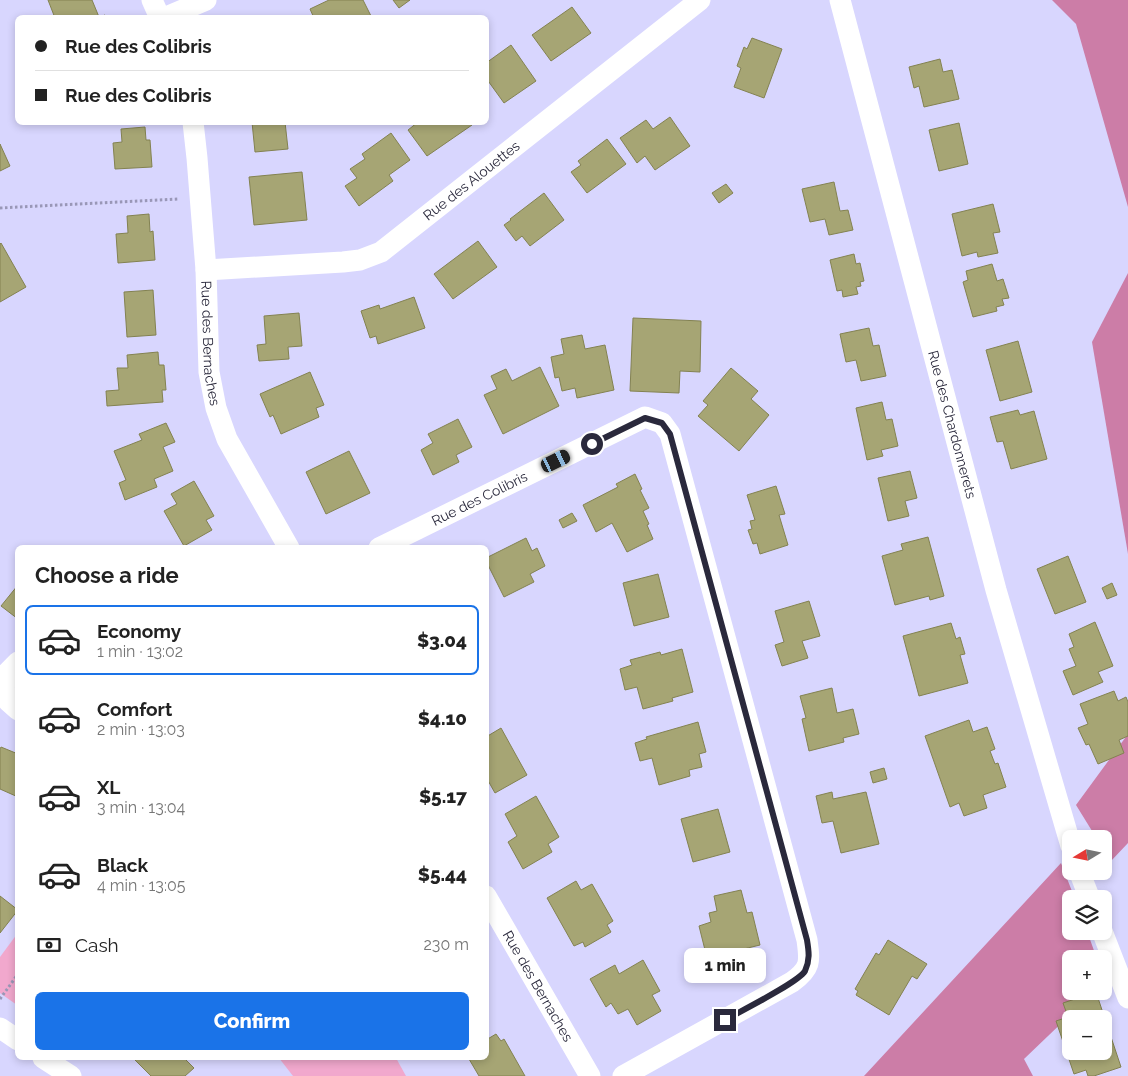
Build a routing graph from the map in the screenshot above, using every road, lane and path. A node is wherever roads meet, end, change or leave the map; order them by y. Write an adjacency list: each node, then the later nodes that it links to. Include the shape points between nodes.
1 (152, 0): 5 (street)
2 (206, 0): 6 (street)
3 (700, 0): 10 (street, Rue des Alouettes, via 381,252 343,262)
4 (840, 0): 15 (street, Rue des Chardonnerets, via 996,590)
5 (159, 15)
6 (171, 15)
7 (193, 125): 8 (street, Rue des Bernaches)
8 (200, 198): 9 (path); 10 (street, Rue des Bernaches)
9 (0, 208)
10 (206, 270): 11 (street, Rue des Bernaches, via 209,372 216,408 227,439)
11 (286, 545)
12 (385, 545): 26 (street, Rue des Colibris, via 645,418 662,423 670,434 810,958 804,973 792,982)
13 (8, 668): 14 (street, via 4,688 9,702)
14 (15, 707)
15 (1066, 830)
16 (489, 901): 25 (street, Rue des Bernaches)
17 (1105, 940): 19 (street)
18 (15, 978): 20 (path)
19 (1128, 998)
20 (0, 999)
21 (0, 1028): 22 (street)
22 (15, 1038)
23 (46, 1060): 24 (street)
24 (71, 1076)
25 (590, 1076)
26 (623, 1076)

